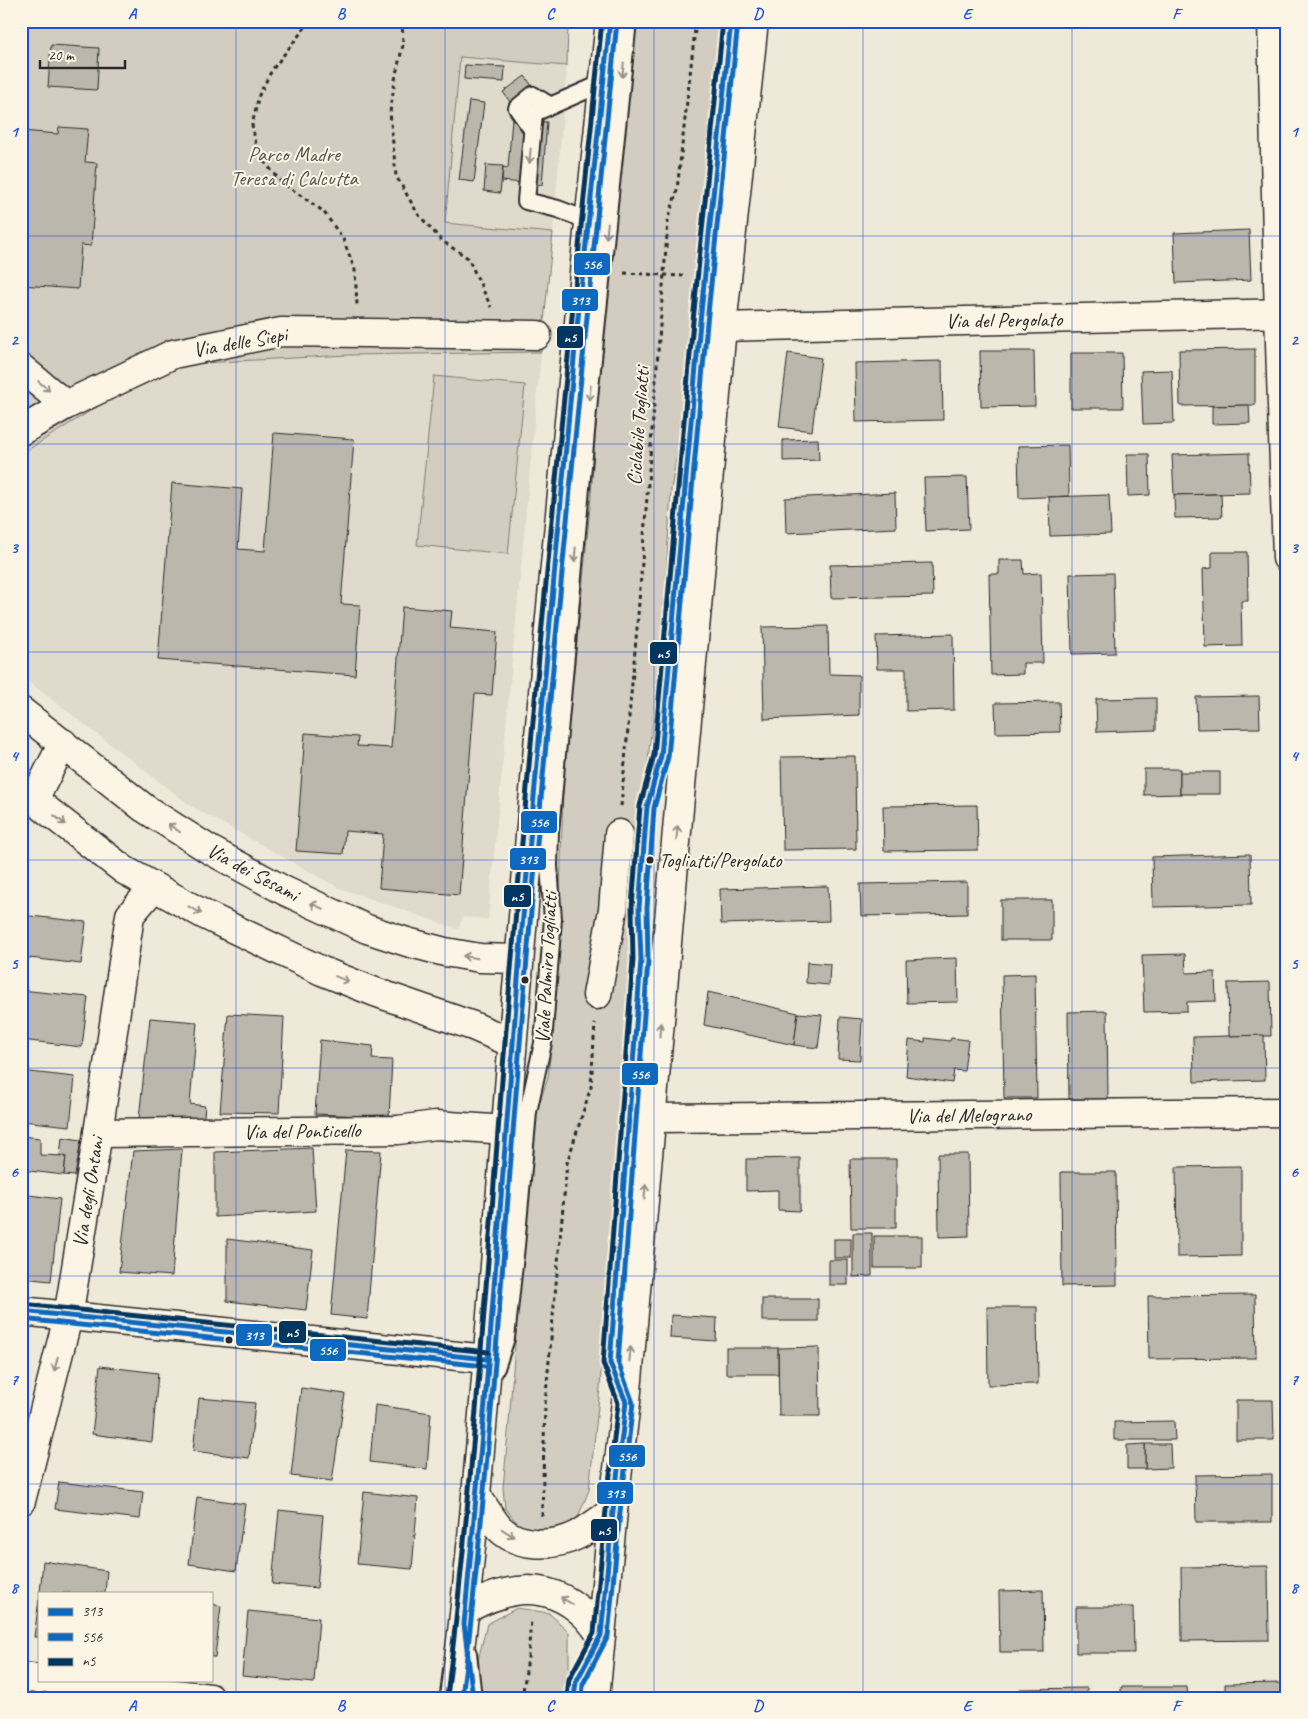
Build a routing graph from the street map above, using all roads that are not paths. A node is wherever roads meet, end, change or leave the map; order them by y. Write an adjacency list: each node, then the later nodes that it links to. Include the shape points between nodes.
1 (610, 21): 6 (street, Viale Palmiro Togliatti)
2 (628, 21): 31 (lane, Viale Palmiro Togliatti, one-way to 31, via 590,388 550,832 553,919 543,1043 528,1112 506,1338)
3 (732, 21): 30 (lane, via 700,322 660,756 647,807 639,979 610,1363)
4 (754, 21): 9 (street)
5 (1272, 21): 8 (street)
6 (603, 83): 7 (street, Viale Palmiro Togliatti); 7 (lane, one-way to 7, via 534,113 532,129 526,201)
7 (589, 221): 20 (street, Viale Palmiro Togliatti)
8 (1283, 313): 9 (street, Via del Pergolato); 14 (street)
9 (722, 327): 24 (street, one-way to 9)
10 (536, 334): 12 (street, Via delle Siepi, via 281,332 173,354)
11 (21, 368): 12 (street, one-way to 12)
12 (66, 404): 13 (street, Via delle Siepi)
13 (21, 431)
14 (1287, 558)
15 (21, 711): 16 (street, Via dei Sesami)
16 (63, 743): 17 (street); 20 (street, Via dei Sesami, one-way to 16, via 480,958 445,952 407,942 323,909 180,833)
17 (28, 795): 19 (street, one-way to 19, via 124,870)
18 (619, 834): 21 (street, via 613,910)
19 (153, 888): 22 (street, one-way to 22, via 322,971); 26 (street, Via degli Ontani, via 130,915)
20 (519, 959): 22 (street, Viale Palmiro Togliatti)
21 (597, 994)
22 (512, 1043): 25 (street, Viale Palmiro Togliatti)
23 (1287, 1112): 24 (street, Via del Melograno)
24 (652, 1118): 30 (street, one-way to 24)
25 (506, 1130): 26 (street, Via del Ponticello, via 436,1125 398,1130); 29 (street, Viale Palmiro Togliatti)
26 (98, 1133): 28 (street, Via degli Ontani)
27 (21, 1311): 28 (street)
28 (68, 1316): 29 (street); 33 (street, Via degli Ontani, one-way to 33)
29 (487, 1359): 31 (street, Viale Palmiro Togliatti)
30 (626, 1402): 34 (street)
31 (485, 1403): 32 (street, Viale Palmiro Togliatti)
32 (477, 1496): 34 (street, one-way to 34, via 500,1528 511,1537 527,1543 561,1542); 35 (street, Viale Palmiro Togliatti)
33 (21, 1501)
34 (613, 1511): 36 (street)
35 (465, 1616): 36 (street, one-way to 35, via 585,1614 563,1598 533,1590 492,1596); 41 (street, Viale Palmiro Togliatti); 42 (lane, Viale Palmiro Togliatti)
36 (601, 1634): 43 (lane, via 576,1682); 44 (street)
37 (21, 1677): 38 (street)
38 (38, 1679)
39 (70, 1682): 40 (street)
40 (210, 1698)
41 (454, 1698)
42 (473, 1698)
43 (574, 1698)
44 (595, 1698)

